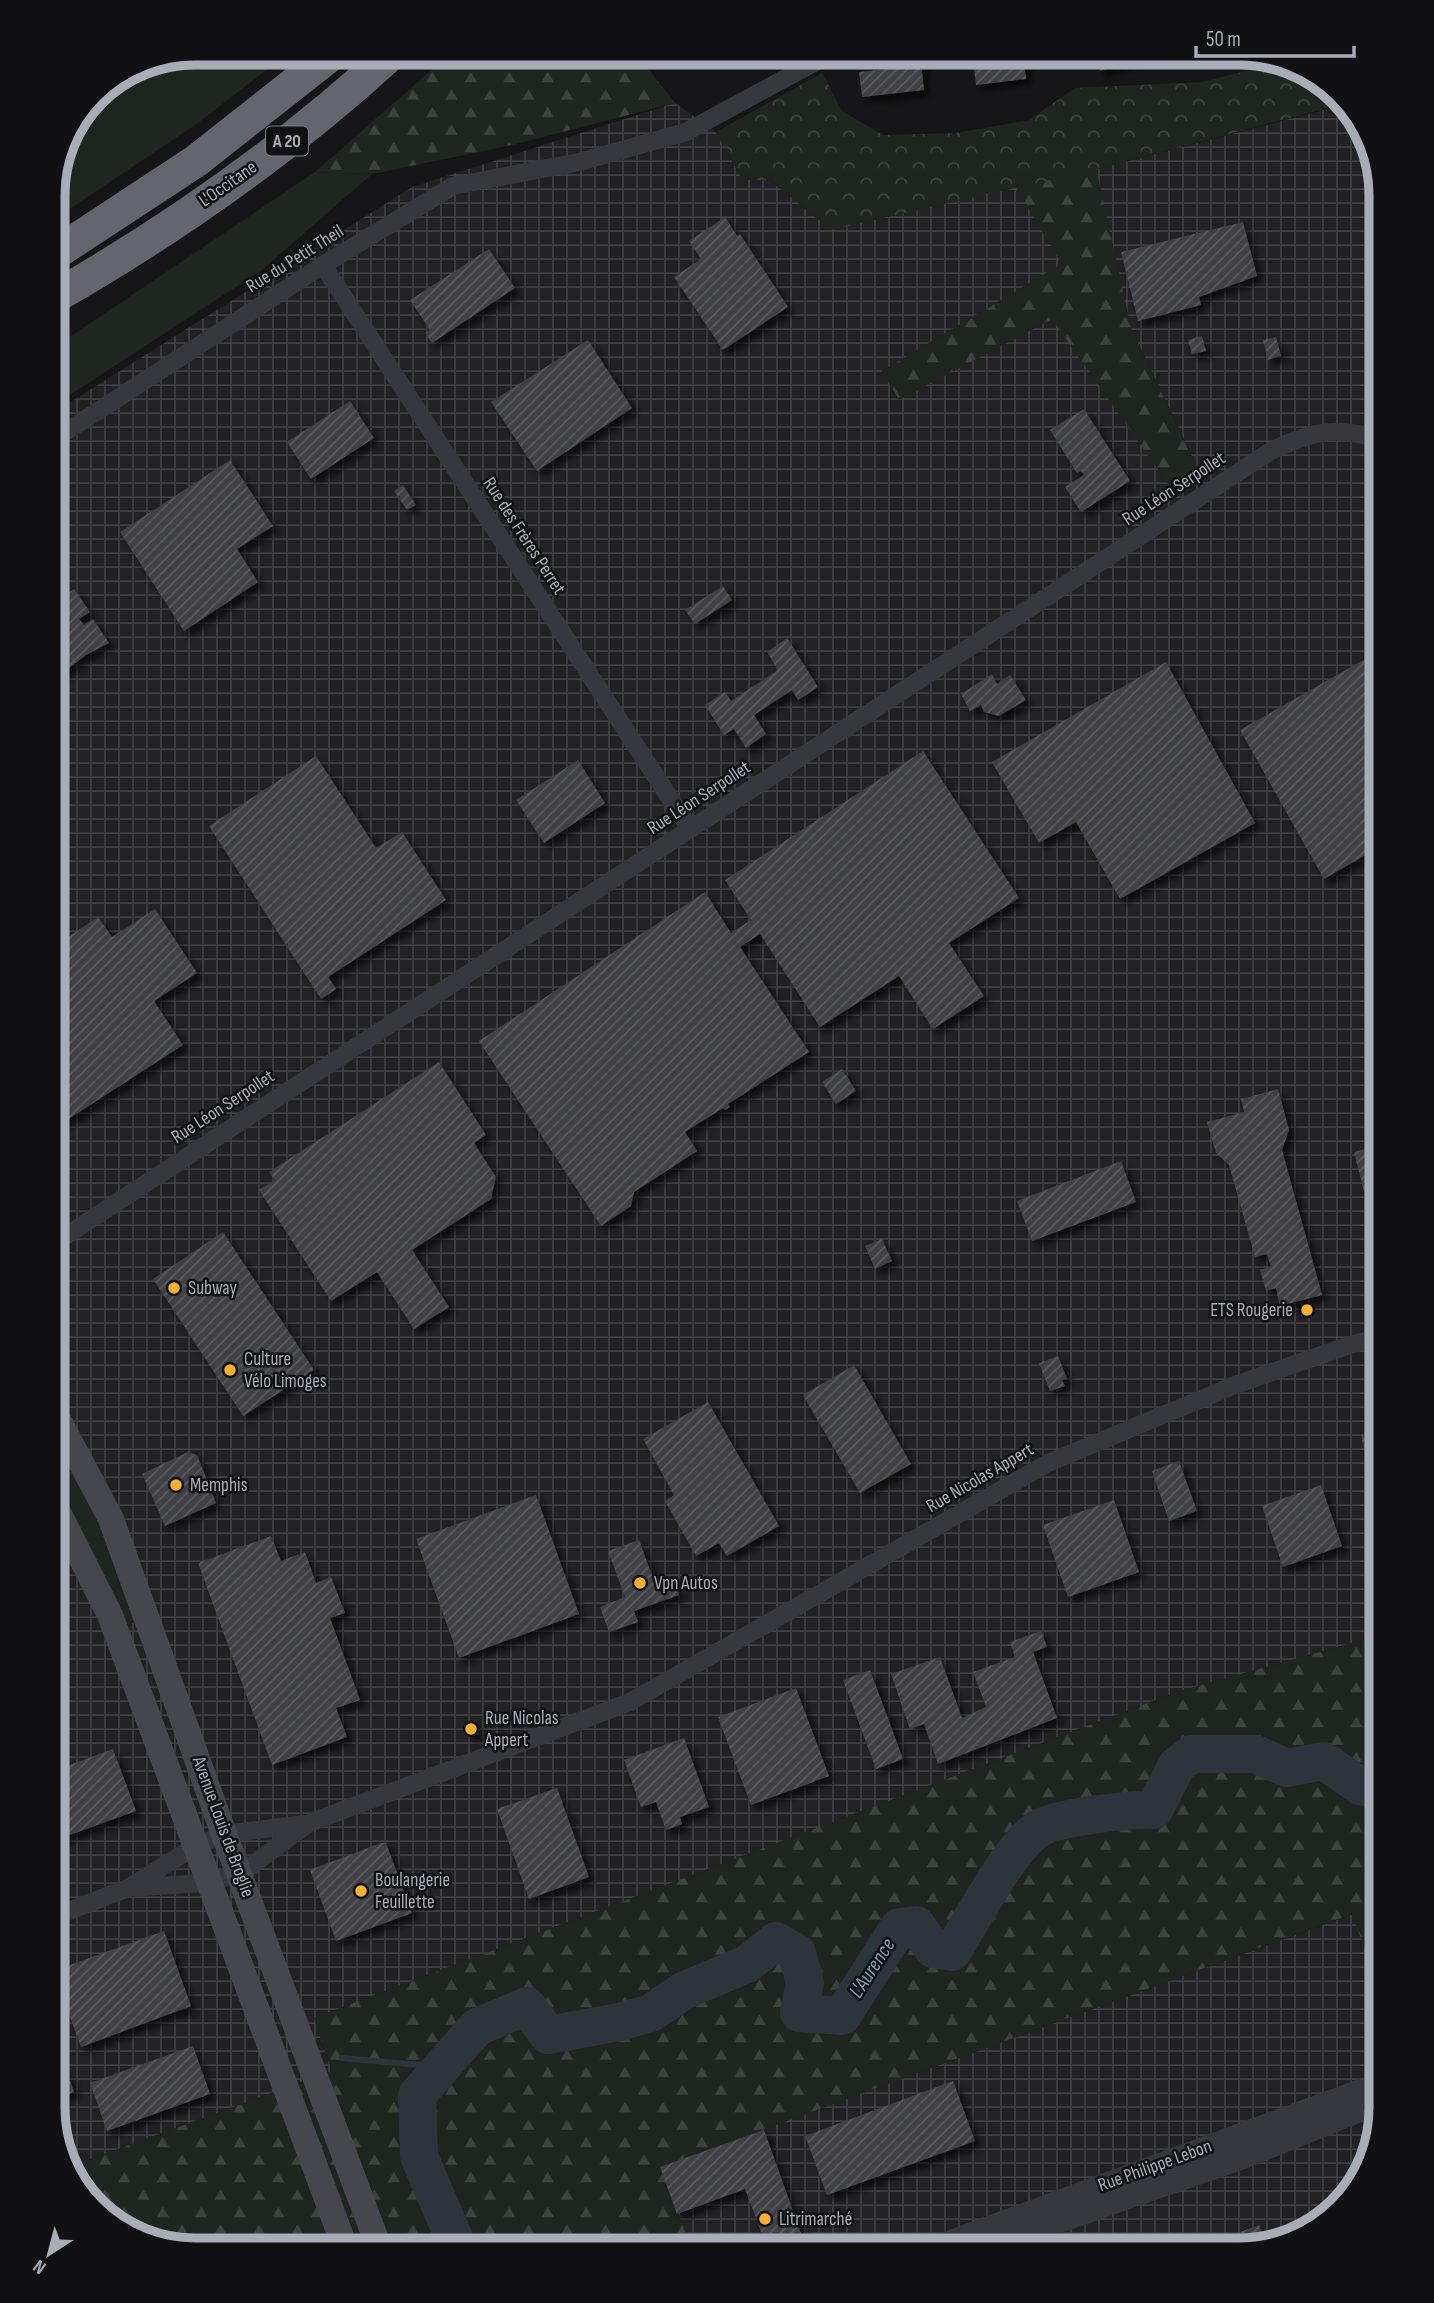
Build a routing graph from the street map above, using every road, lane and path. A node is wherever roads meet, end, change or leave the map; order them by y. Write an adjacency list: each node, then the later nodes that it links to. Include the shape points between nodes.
1 (318, 65): 4 (highway, L'Occitane / A 20, via 261,113)
2 (377, 65): 5 (highway, L'Occitane / A 20, via 274,152)
3 (810, 65): 8 (street, Rue du Petit Theil, via 686,132 579,162 453,186)
4 (127, 209): 6 (highway); 7 (highway, L'Occitane / A 20)
5 (175, 221): 9 (highway, L'Occitane / A 20); 10 (highway)
6 (65, 240)
7 (65, 248)
8 (323, 265): 11 (street, Rue du Petit Theil); 13 (street, Rue des Frères Perret)
9 (65, 290)
10 (65, 307)
11 (65, 432)
12 (1369, 437): 13 (street, Rue Léon Serpollet, via 1325,431 1271,451)
13 (690, 829): 14 (street, Rue Léon Serpollet)
14 (65, 1236)
15 (1369, 1341): 18 (street, Rue Nicolas Appert, via 1235,1385 1048,1462 630,1702)
16 (65, 1433): 19 (main road, Avenue Louis de Broglie, via 111,1519)
17 (65, 1526): 20 (main road, Avenue Louis de Broglie, via 110,1615)
18 (309, 1823): 19 (street, Rue Nicolas Appert); 21 (street, Rue Nicolas Appert)
19 (224, 1834): 20 (street, Rue Nicolas Appert); 21 (main road, Avenue Louis de Broglie)
20 (197, 1846): 22 (main road, Avenue Louis de Broglie); 23 (street, Rue Nicolas Appert)
21 (240, 1874): 22 (street); 28 (main road, Avenue Louis de Broglie)
22 (209, 1882): 23 (street); 27 (main road, Avenue Louis de Broglie)
23 (128, 1888): 24 (street)
24 (65, 1912)
25 (1369, 2088): 29 (street, Rue Philippe Lebon)
26 (1369, 2107): 30 (street, Rue Philippe Lebon, via 1242,2158)
27 (342, 2238)
28 (376, 2238)
29 (961, 2238)
30 (1012, 2238)

